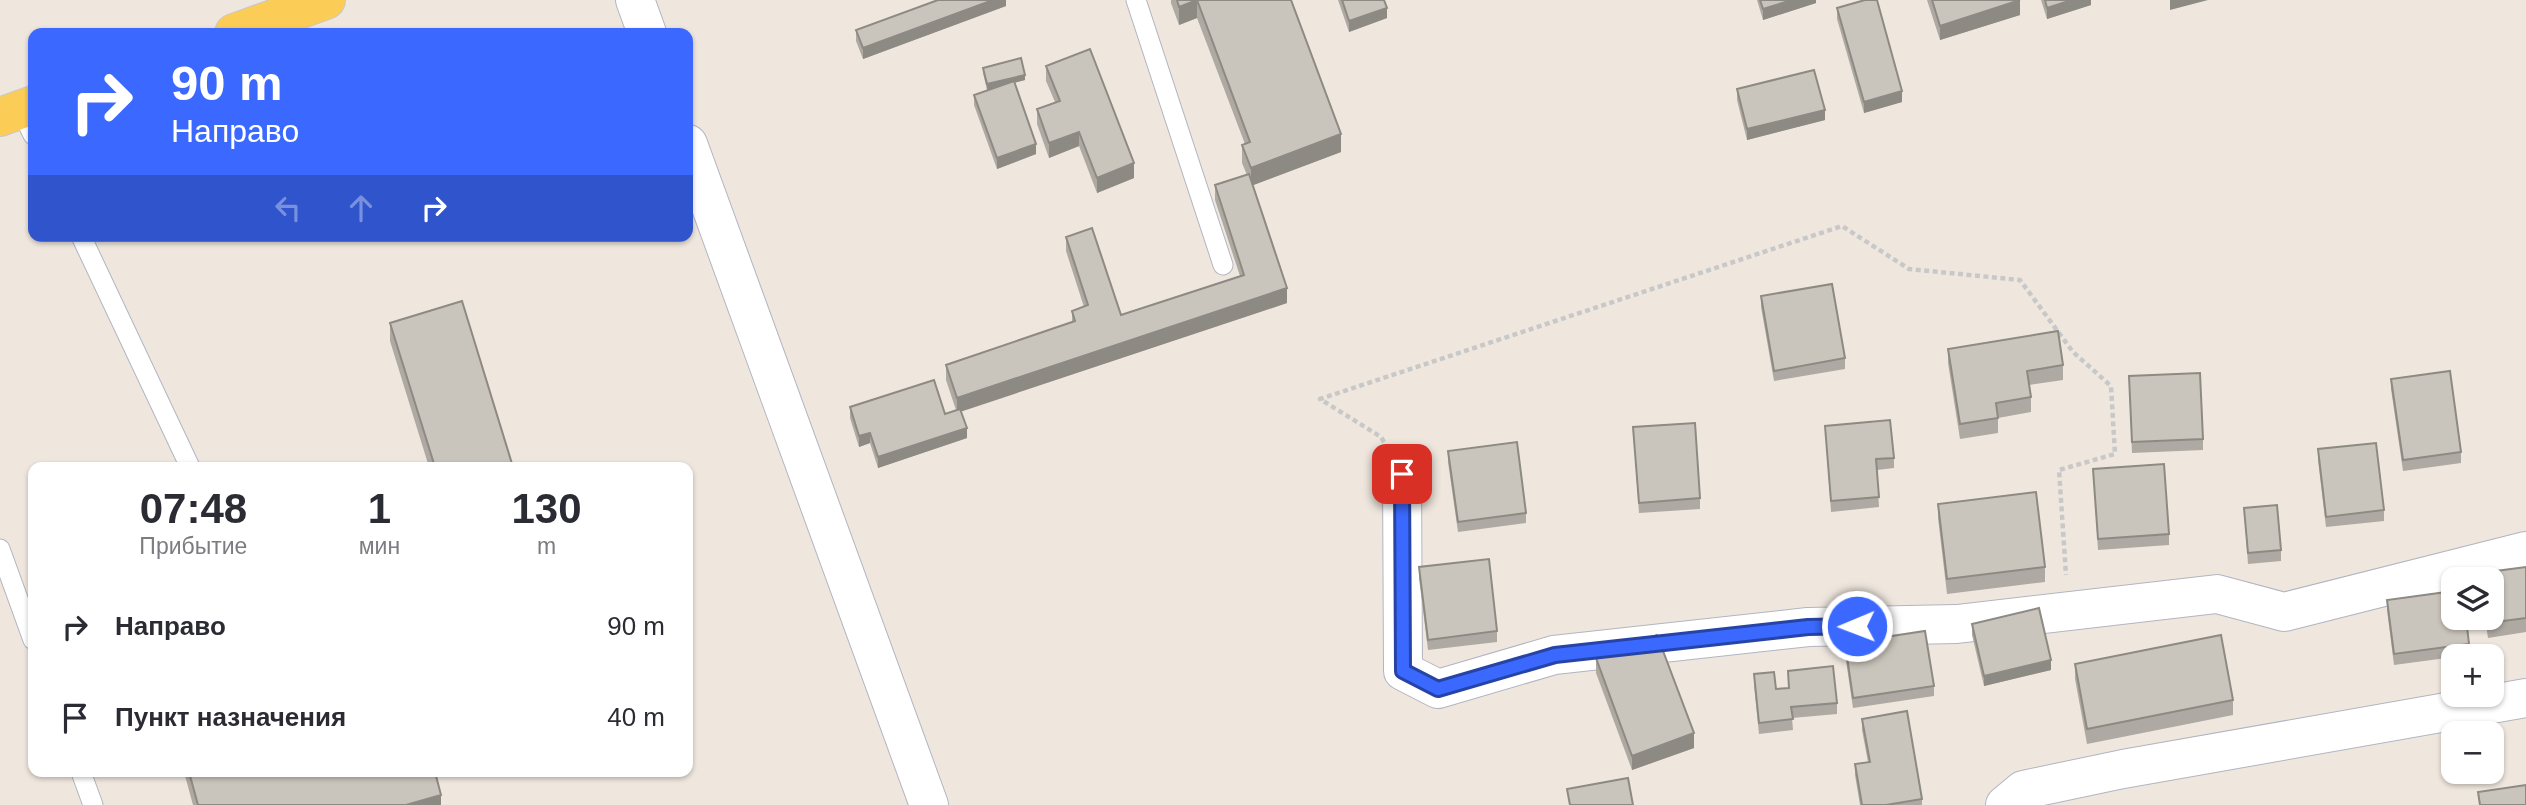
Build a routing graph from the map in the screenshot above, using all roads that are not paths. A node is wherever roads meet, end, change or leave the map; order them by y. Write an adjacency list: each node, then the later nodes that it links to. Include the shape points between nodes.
1 (326, 0): 4 (main road)
2 (635, 0): 5 (street)
3 (1136, 0): 8 (lane)
4 (248, 28)
5 (646, 28)
6 (693, 158): 17 (street)
7 (84, 242): 9 (lane)
8 (1223, 265)
9 (188, 462)
10 (1402, 474): 12 (street, via 1403,671 1438,689 1555,655 1808,627 1957,624 2217,594 2284,612)
11 (0, 549): 13 (lane)
12 (2526, 551)
13 (28, 626)
14 (2526, 698): 18 (street, via 2035,787 2022,790)
15 (83, 777): 16 (lane)
16 (93, 805)
17 (929, 805)
18 (2006, 805)

